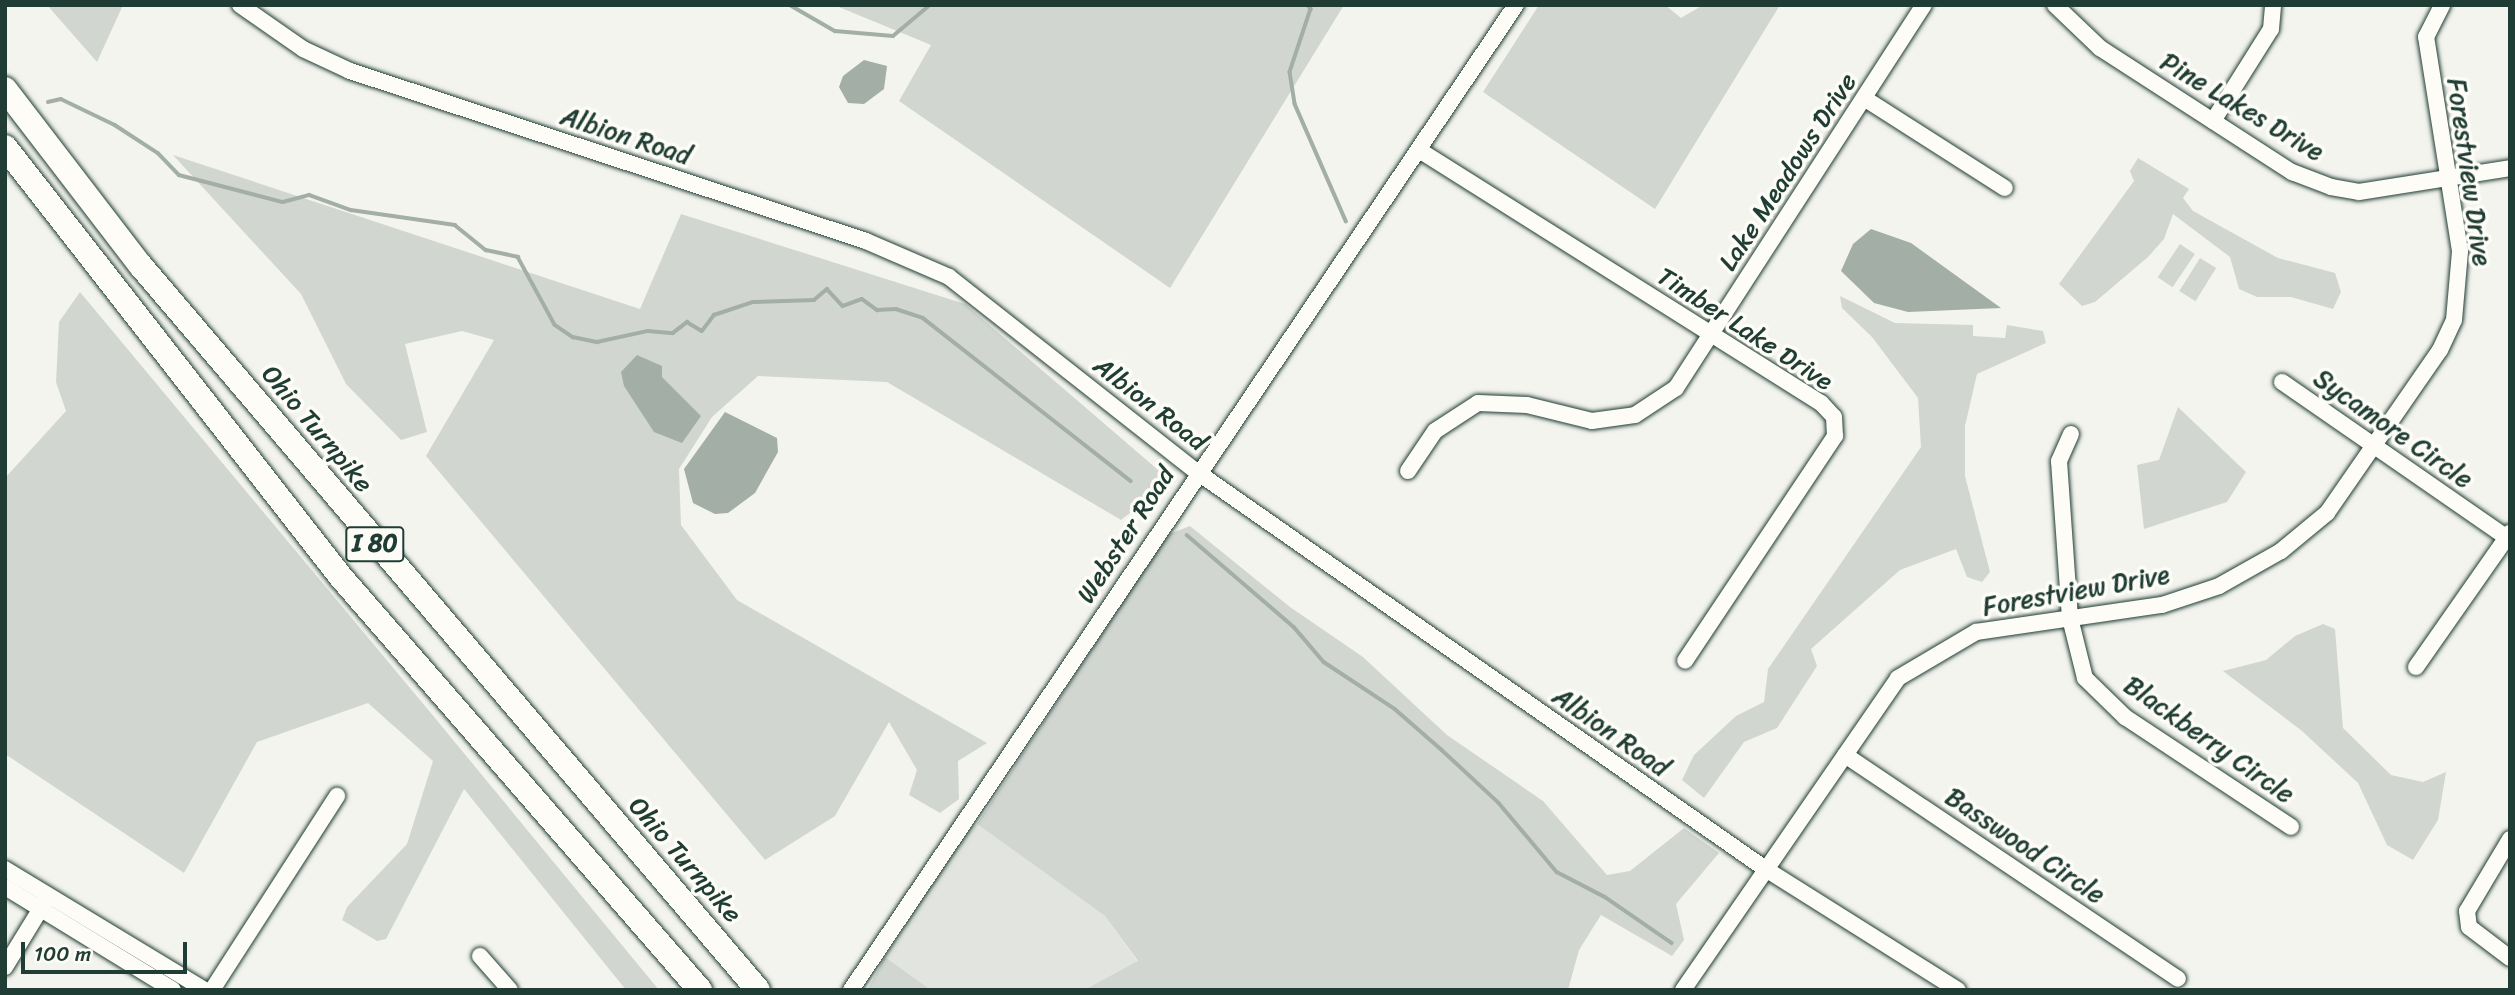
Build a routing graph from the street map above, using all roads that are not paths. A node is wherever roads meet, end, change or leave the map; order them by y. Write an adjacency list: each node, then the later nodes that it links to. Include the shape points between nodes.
1 (240, 5): 20 (street, Albion Road, via 303,49 350,71 866,241 949,277)
2 (1516, 5): 11 (street, Webster Road)
3 (1924, 5): 8 (street, Lake Meadows Drive)
4 (2055, 5): 9 (street, Pine Lakes Drive, via 2100,48)
5 (2273, 5): 9 (street, via 2272,29)
6 (2442, 5): 13 (street, Forestview Drive, via 2426,37)
7 (5, 89): 42 (highway, Ohio Turnpike / I 80, via 141,266)
8 (1864, 98): 14 (street); 15 (street, Lake Meadows Drive)
9 (2213, 121): 13 (street, Pine Lakes Drive, via 2292,172 2331,187 2359,192)
10 (5, 147): 41 (highway, I 80, via 340,576)
11 (1419, 150): 15 (street, Timber Lake Drive); 20 (street, Webster Road)
12 (2510, 168): 13 (street, Pine Lakes Drive)
13 (2445, 176): 18 (street, Forestview Drive, via 2460,251 2454,320 2440,350)
14 (2005, 188)
15 (1711, 336): 19 (street, Lake Meadows Drive, via 1676,388 1635,415 1592,421 1527,405 1478,403 1436,431); 23 (street, Timber Lake Drive, via 1821,403 1834,417 1835,436)
16 (2282, 382): 18 (street, Sycamore Circle)
17 (2071, 434): 22 (street, Blackberry Circle, via 2059,461)
18 (2375, 448): 21 (street, Sycamore Circle); 22 (street, Forestview Drive, via 2327,513 2281,551 2219,586 2162,605)
19 (1408, 471)
20 (1197, 472): 29 (street, Albion Road); 43 (street, Webster Road)
21 (2509, 537): 24 (street)
22 (2070, 618): 25 (street, Forestview Drive, via 1976,632 1937,652 1898,678); 27 (street, Blackberry Circle, via 2085,678 2125,717)
23 (1685, 661)
24 (2416, 667)
25 (1845, 755): 29 (street, Forestview Drive); 36 (street, Basswood Circle)
26 (337, 796): 39 (street)
27 (2291, 827)
28 (2510, 839): 34 (street, via 2467,911 2469,927)
29 (1764, 868): 44 (street, Forestview Drive); 45 (street, Albion Road)
30 (5, 869): 32 (street)
31 (5, 887): 32 (street)
32 (45, 902): 35 (street); 37 (street); 38 (street)
33 (480, 956): 40 (street)
34 (2510, 958)
35 (5, 967)
36 (2178, 979)
37 (173, 990)
38 (205, 990)
39 (212, 990)
40 (510, 990)
41 (700, 990)
42 (758, 990)
43 (851, 990)
44 (1682, 990)
45 (1958, 990)

